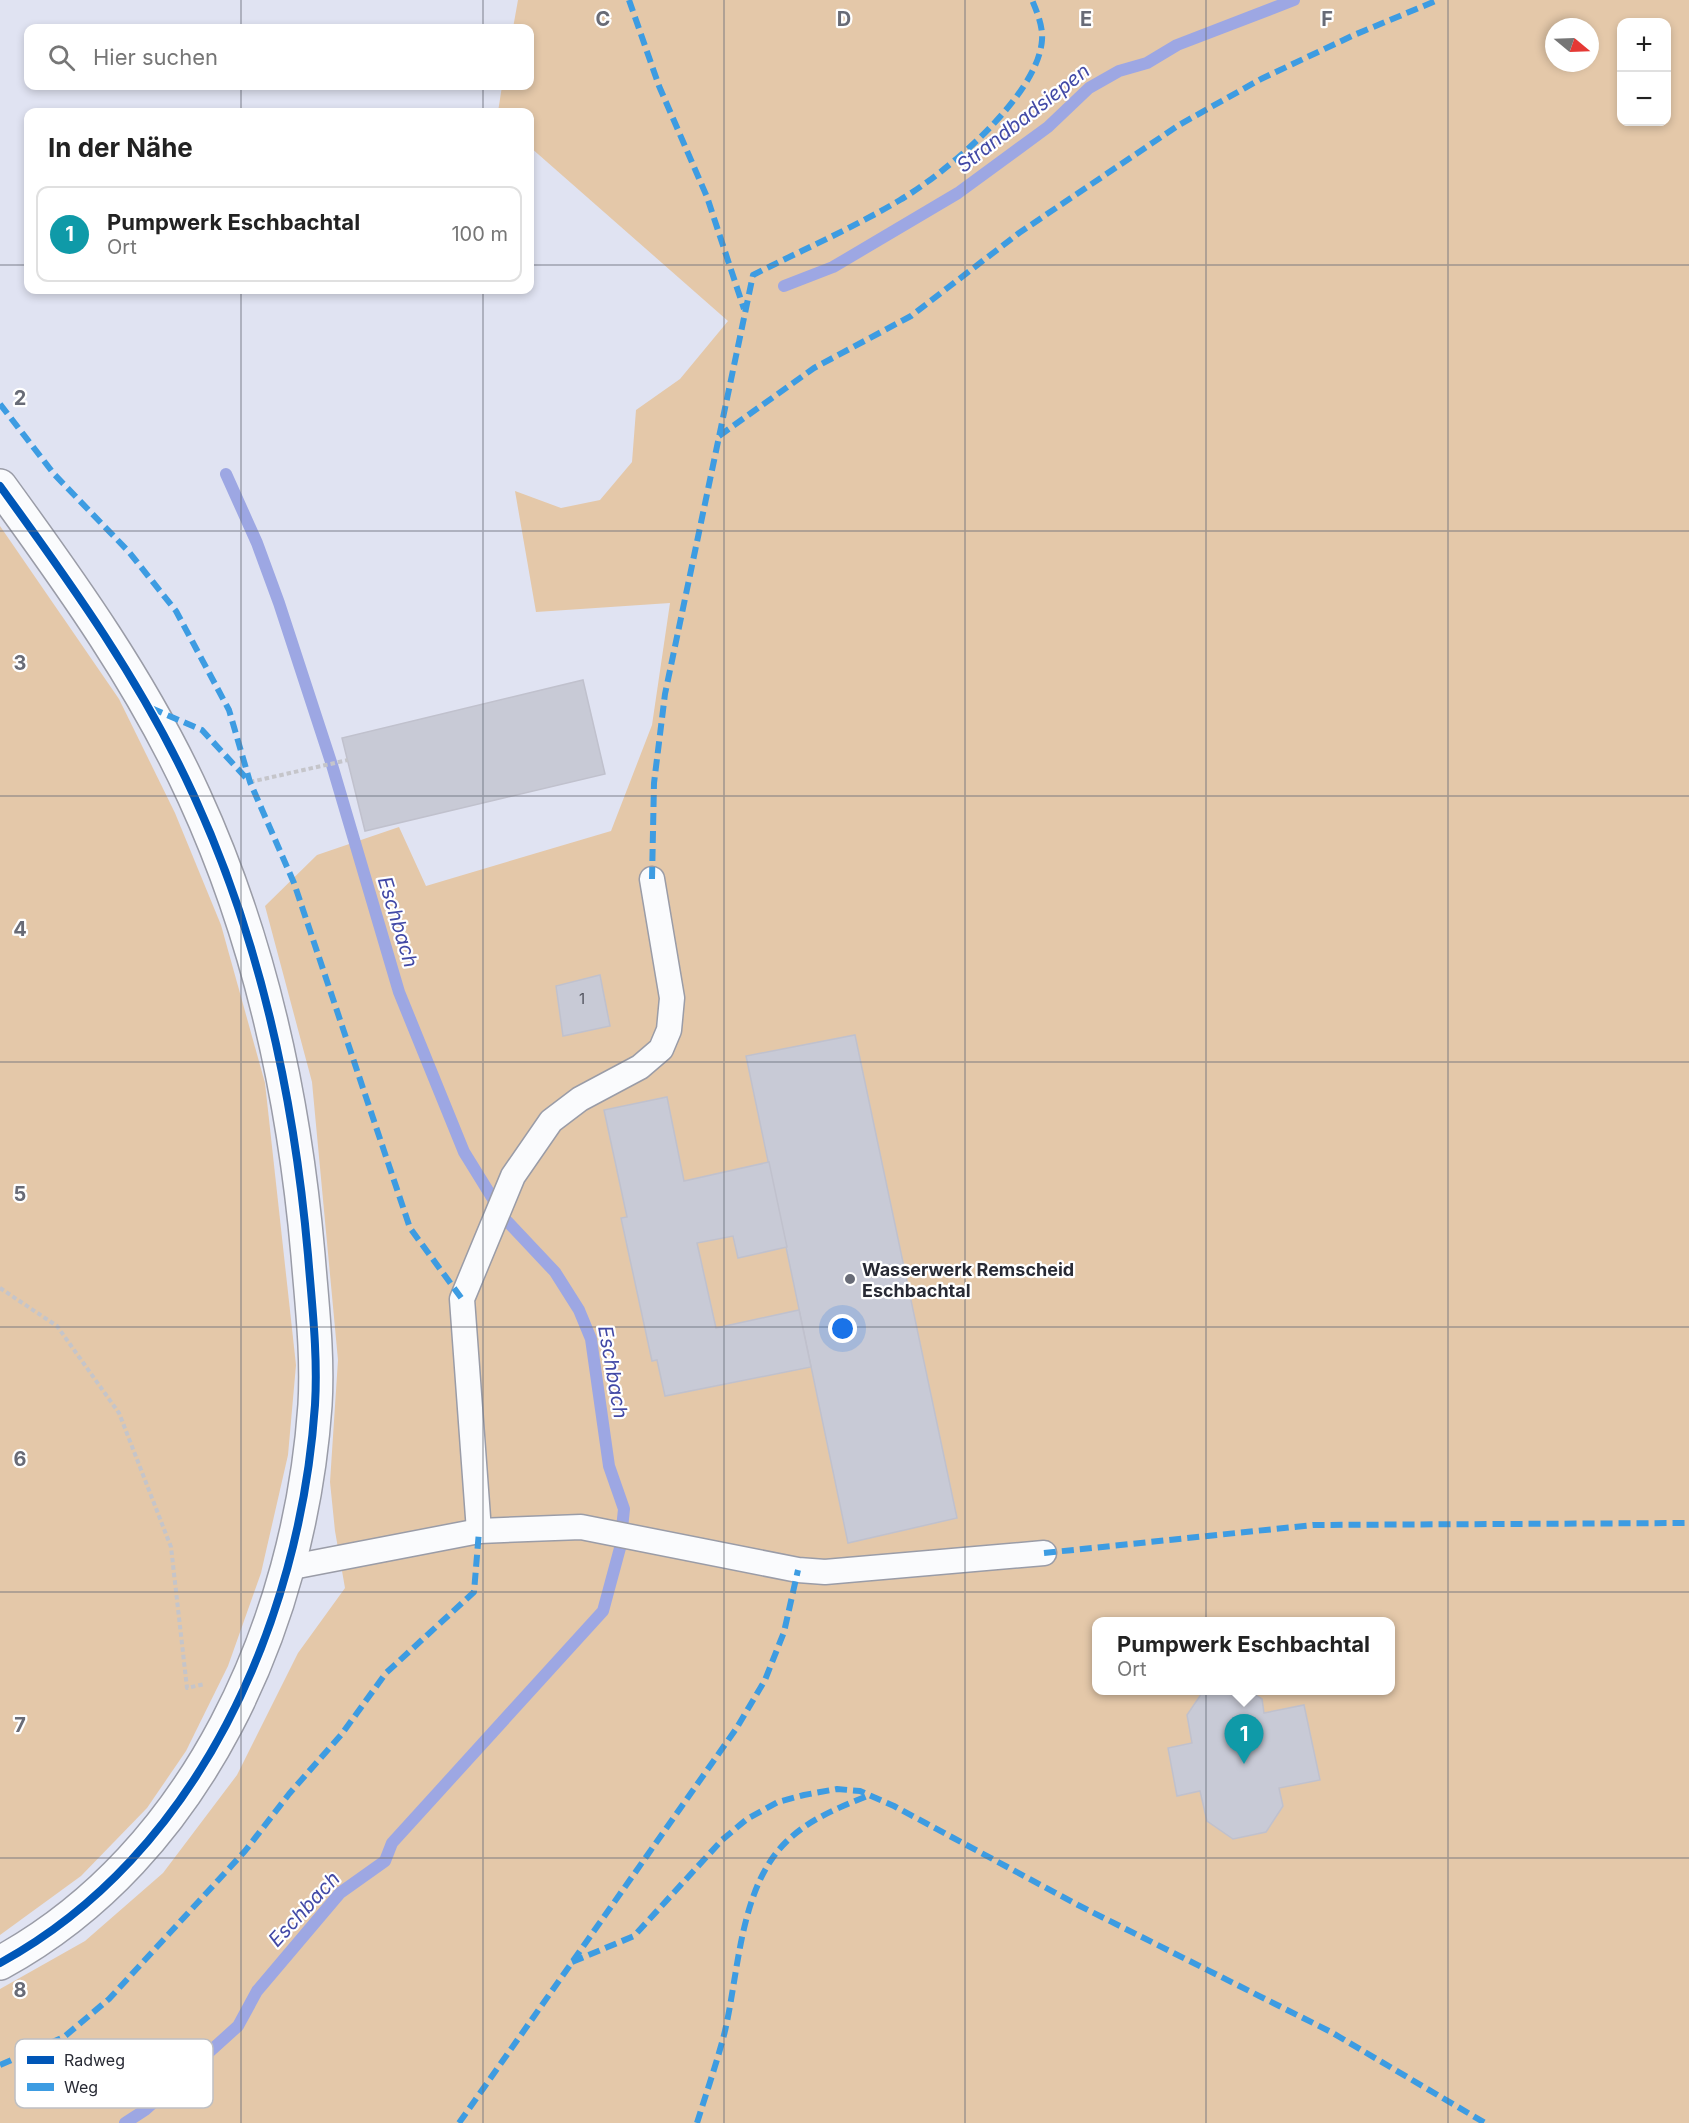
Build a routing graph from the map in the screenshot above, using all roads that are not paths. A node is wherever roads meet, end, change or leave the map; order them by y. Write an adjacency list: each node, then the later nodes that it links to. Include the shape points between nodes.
1 (0, 486): 5 (street, via 151,708 218,852 269,1006 297,1153 315,1347 311,1449)
2 (652, 879): 3 (lane, via 672,998 669,1030 661,1049 551,1120 513,1176 462,1299)
3 (479, 1531): 4 (lane, via 581,1527 825,1572); 5 (lane)
4 (1044, 1553)
5 (287, 1568): 6 (street, via 250,1675 207,1759 160,1827 97,1894 39,1940)
6 (0, 1963)

